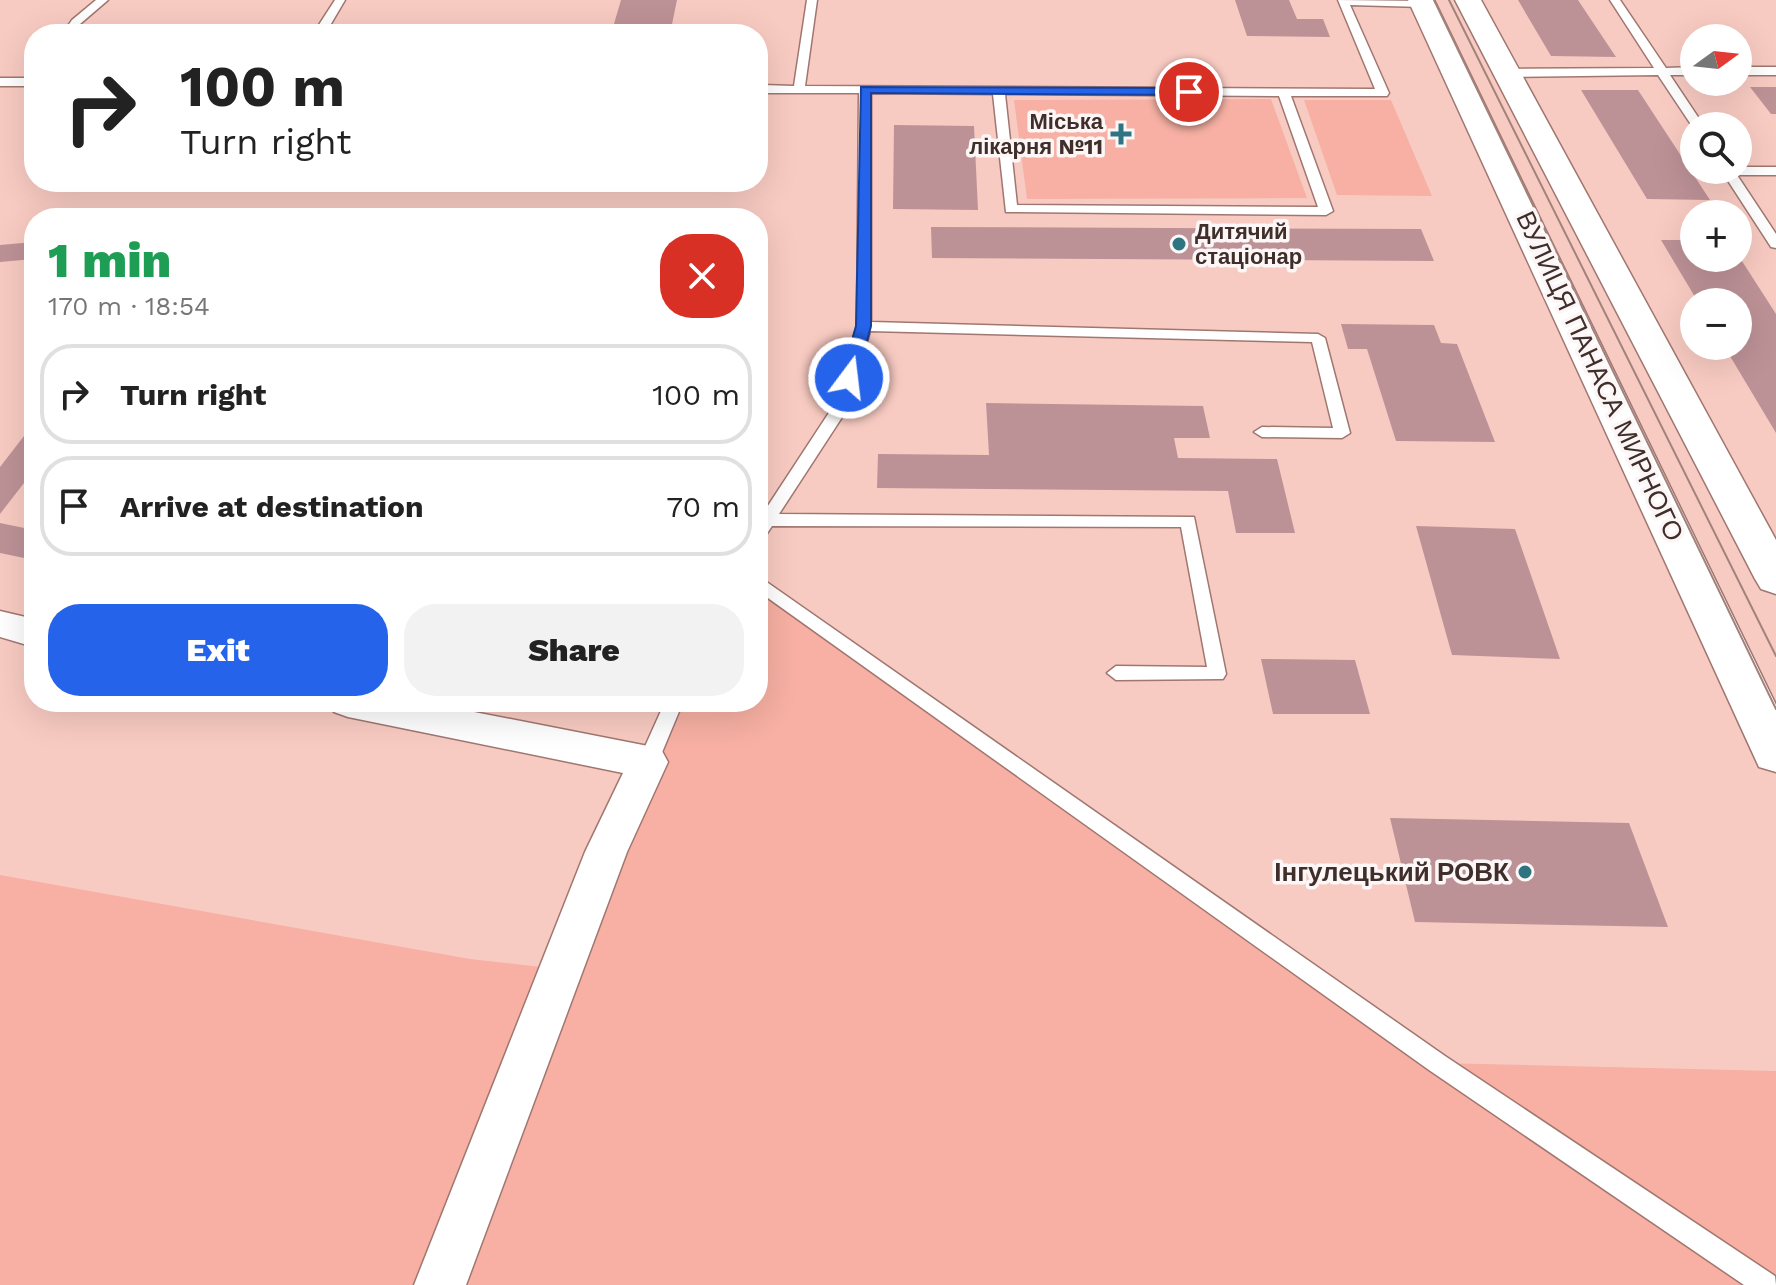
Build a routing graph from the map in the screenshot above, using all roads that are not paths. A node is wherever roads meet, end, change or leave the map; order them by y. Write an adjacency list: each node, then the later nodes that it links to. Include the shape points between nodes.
1 (103, 0): 8 (lane)
2 (340, 0): 9 (lane)
3 (812, 0): 18 (lane)
4 (1468, 0): 14 (main road, ВУЛИЦЯ ПАНАСА МИРНОГО)
5 (1615, 0): 10 (lane)
6 (1343, 1): 7 (lane); 21 (lane, via 1383,93)
7 (1422, 2): 38 (main road, ВУЛИЦЯ ПАНАСА МИРНОГО)
8 (75, 24)
9 (325, 24)
10 (1662, 71): 11 (lane); 14 (lane); 22 (lane)
11 (1680, 71)
12 (1752, 71): 13 (lane)
13 (1776, 71)
14 (1505, 73): 31 (main road, ВУЛИЦЯ ПАНАСА МИРНОГО)
15 (0, 82): 16 (lane)
16 (24, 82)
17 (768, 89): 18 (lane)
18 (799, 89): 19 (lane)
19 (865, 90): 20 (lane); 27 (lane)
20 (999, 90): 21 (lane); 21 (lane, via 1011,209 1326,211)
21 (1284, 92)
22 (1689, 112)
23 (1752, 171): 24 (lane)
24 (1776, 171)
25 (1736, 184): 26 (lane)
26 (1776, 244)
27 (864, 326): 28 (lane, via 1318,338 1342,433); 29 (lane, via 842,405)
28 (1262, 432)
29 (768, 519)
30 (768, 527): 35 (lane, via 1188,521 1217,674)
31 (1776, 579)
32 (768, 589): 41 (lane, via 1437,1063)
33 (0, 624): 34 (street)
34 (24, 630)
35 (1116, 673)
36 (398, 712): 39 (street)
37 (670, 712): 39 (lane)
38 (1776, 754)
39 (648, 762): 40 (street, via 606,852)
40 (440, 1285)
41 (1766, 1285)

